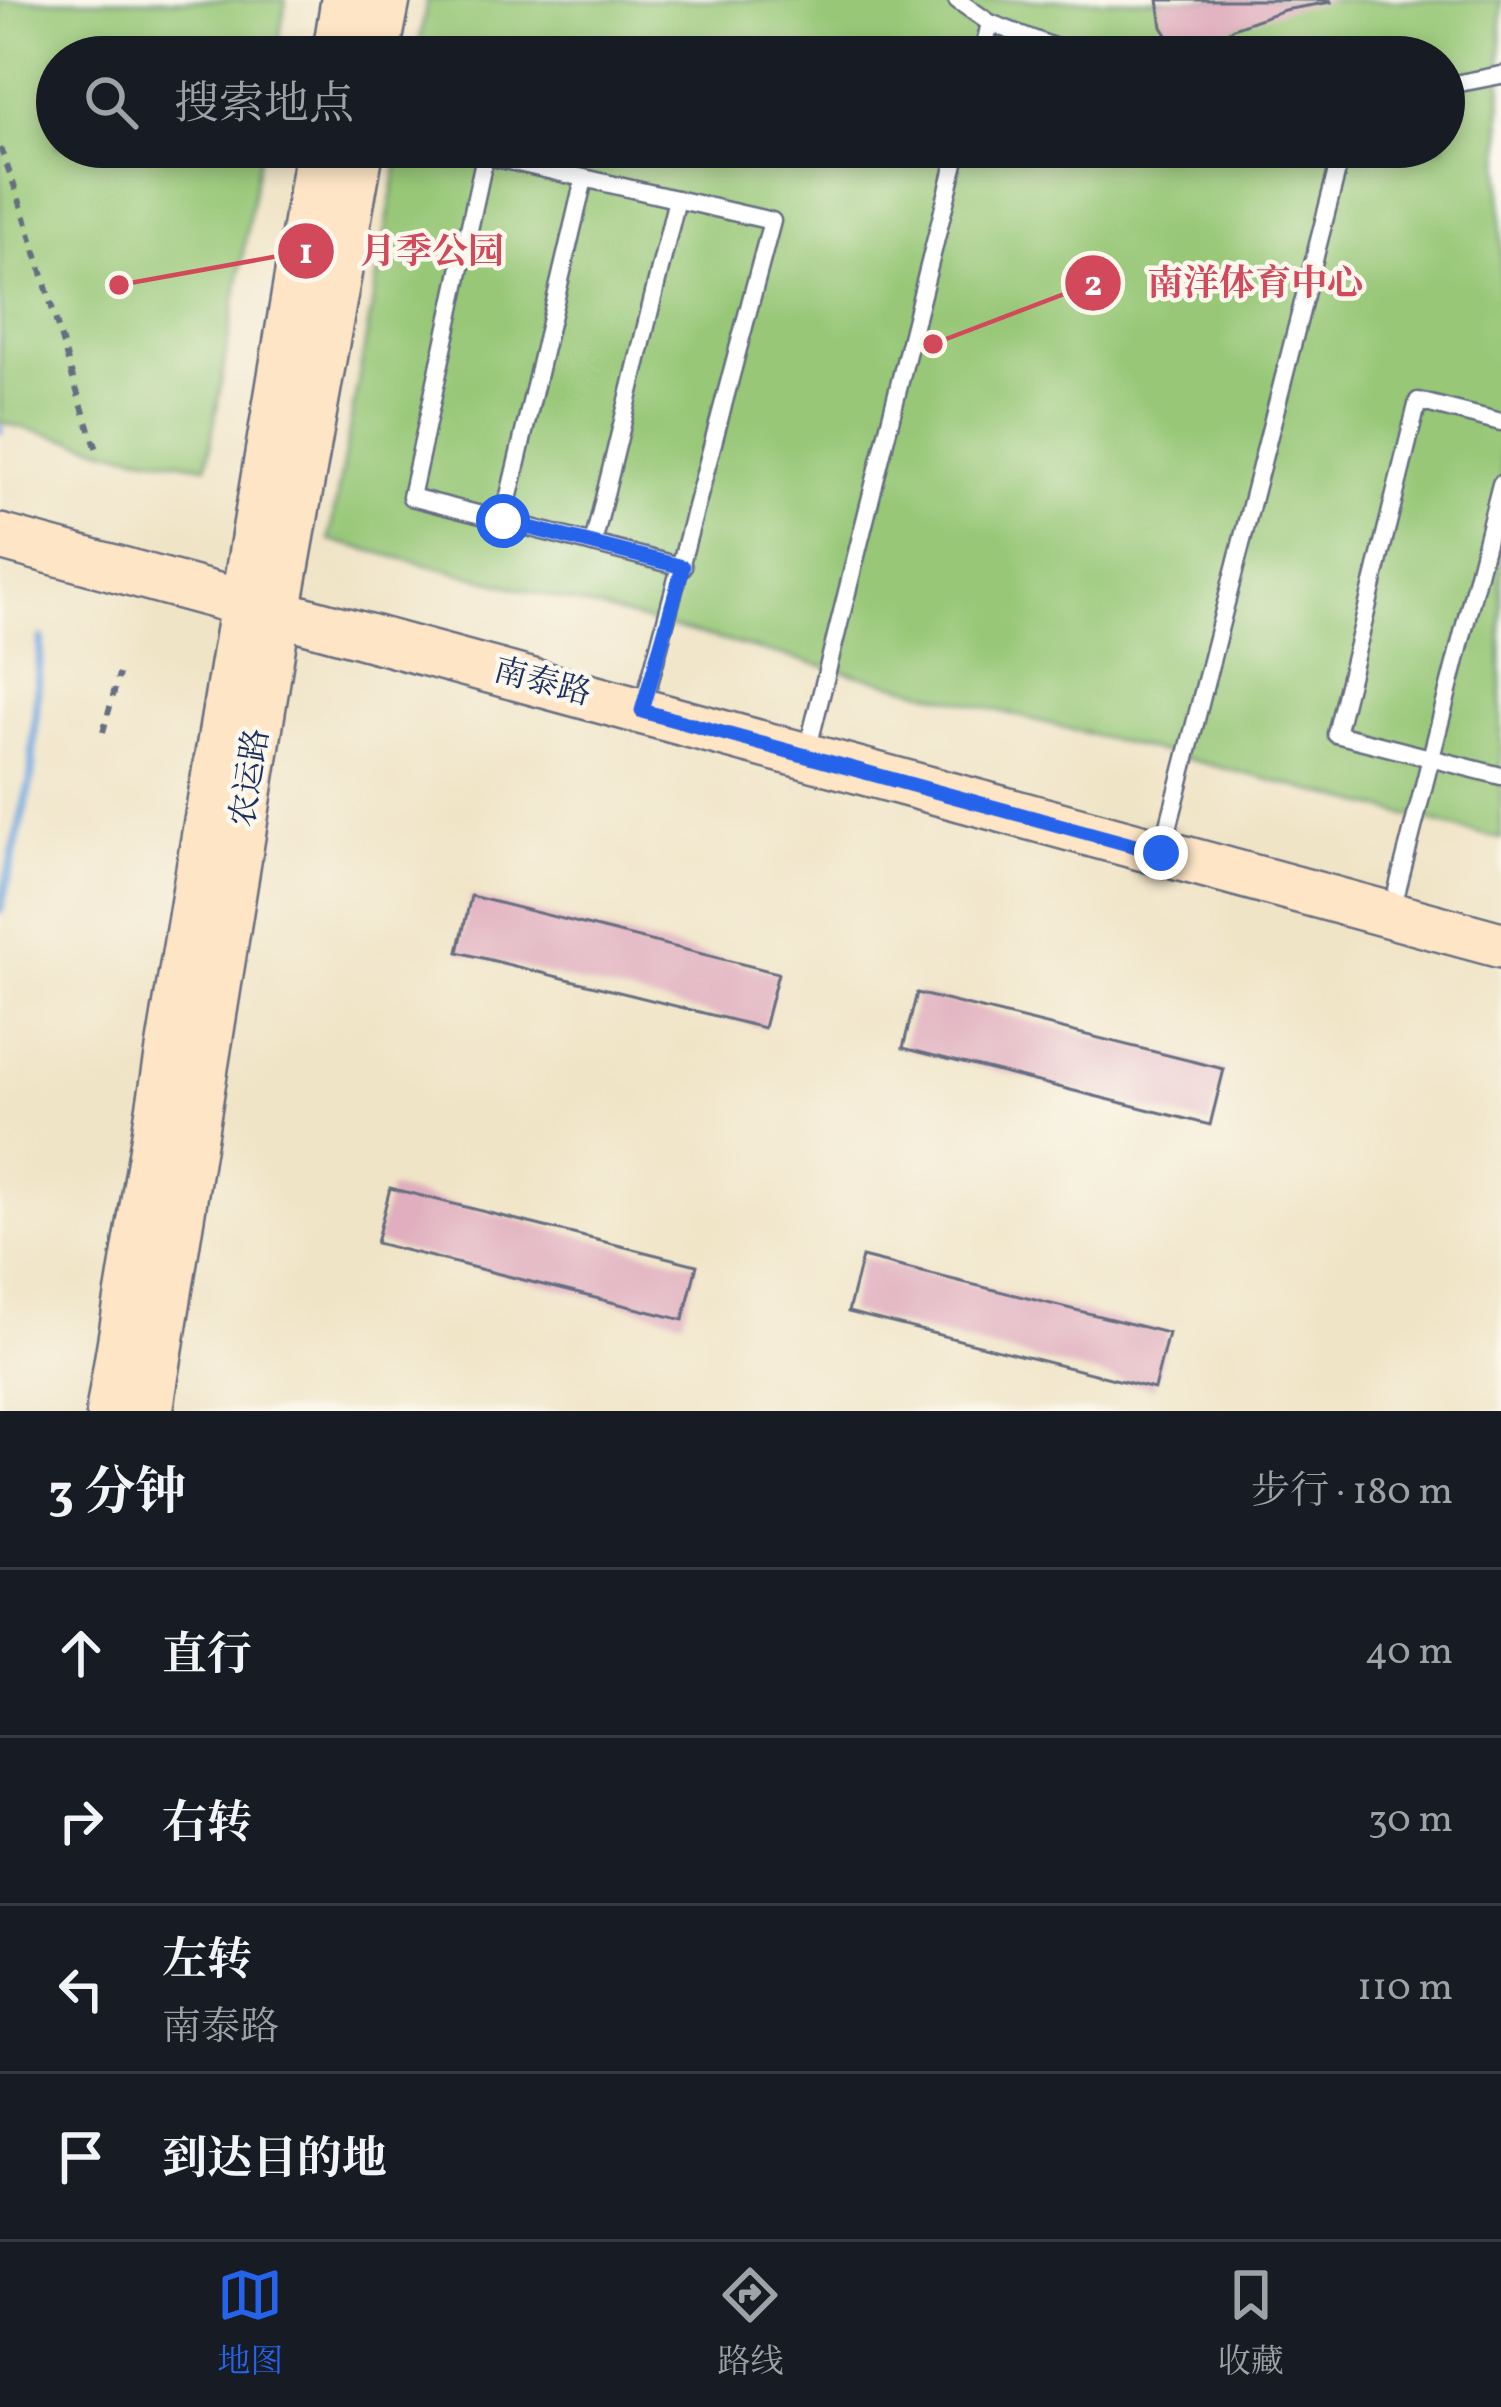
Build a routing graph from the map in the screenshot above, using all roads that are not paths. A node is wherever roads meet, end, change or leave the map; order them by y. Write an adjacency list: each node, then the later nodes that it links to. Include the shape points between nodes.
1 (344, 0): 5 (main road)
2 (386, 0): 6 (main road)
3 (957, 0): 4 (lane)
4 (990, 23): 7 (lane); 8 (lane)
5 (338, 36)
6 (380, 36)
7 (987, 36)
8 (1024, 36)
9 (1501, 75): 10 (lane)
10 (1465, 82)
11 (317, 168): 25 (main road, 农运路)
12 (356, 168): 25 (main road, 农运路)
13 (482, 168): 21 (lane, via 411,497)
14 (539, 168): 17 (lane)
15 (954, 168): 27 (lane)
16 (1338, 168): 30 (lane)
17 (584, 178): 18 (lane); 21 (lane)
18 (677, 199): 23 (lane); 24 (lane, via 772,221)
19 (1501, 422): 28 (lane, via 1418,401 1336,734)
20 (1501, 484): 28 (lane)
21 (503, 521): 23 (lane)
22 (0, 538): 25 (main road, 南泰路)
23 (593, 544): 24 (lane)
24 (683, 567): 26 (lane)
25 (261, 608): 26 (main road, 南泰路); 33 (main road, 农运路); 34 (main road, 农运路)
26 (642, 711): 27 (main road, 南泰路)
27 (806, 756): 30 (main road, 南泰路)
28 (1430, 758): 29 (lane); 31 (lane)
29 (1501, 776)
30 (1161, 853): 31 (main road, 南泰路)
31 (1390, 915): 32 (main road, 南泰路)
32 (1501, 945)
33 (109, 1411)
34 (150, 1411)

